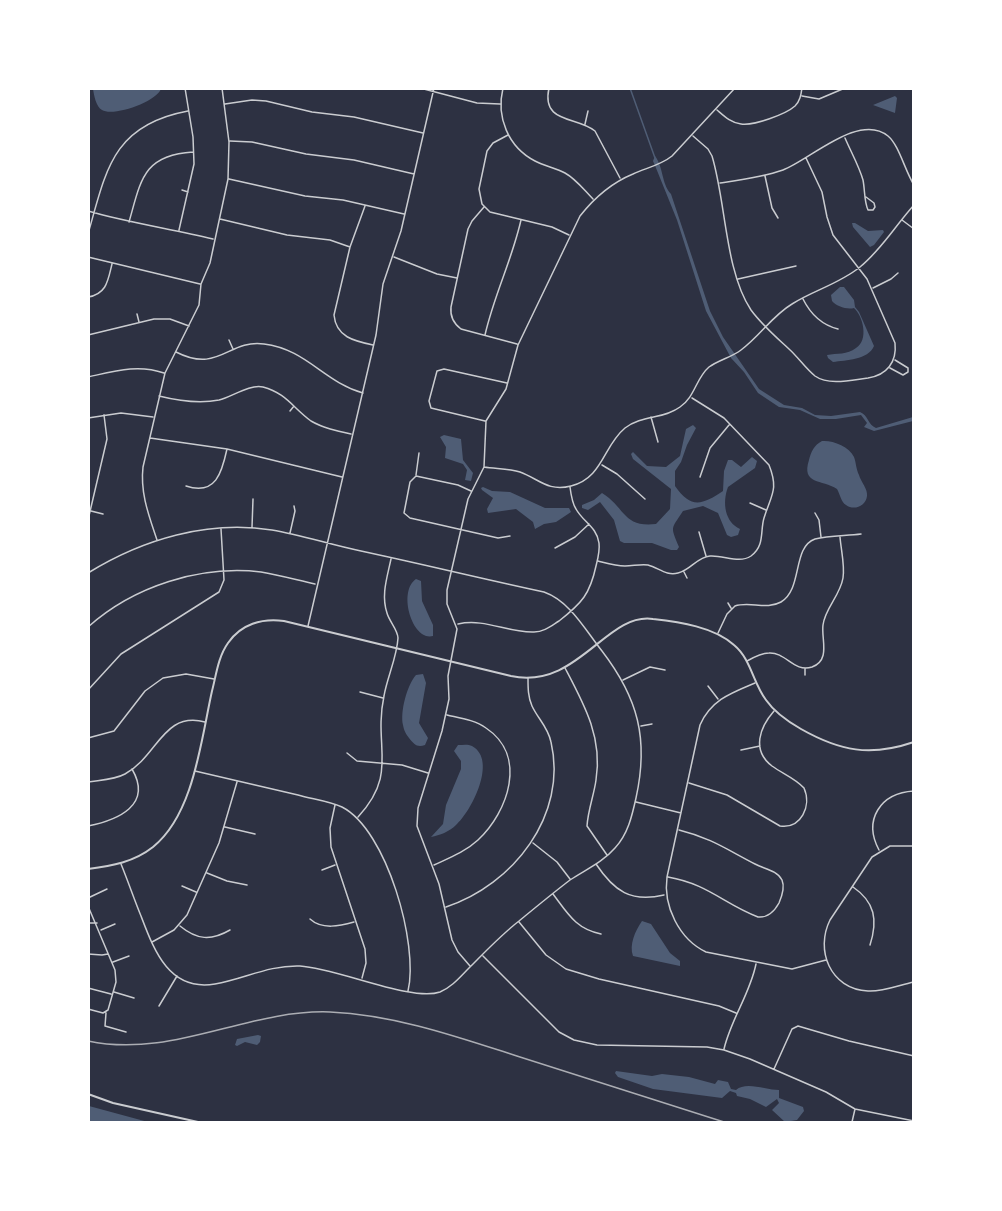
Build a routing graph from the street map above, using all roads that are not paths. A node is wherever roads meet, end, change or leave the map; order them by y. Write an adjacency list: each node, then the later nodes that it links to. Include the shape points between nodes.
1 (185, 88): 14 (street)
2 (222, 88): 11 (street)
3 (420, 88): 9 (street)
4 (502, 88): 12 (street)
5 (549, 88): 16 (street, via 548,102 554,113)
6 (735, 88): 13 (street)
7 (802, 88): 10 (street)
8 (845, 88): 10 (street, via 819,99)
9 (434, 90): 12 (street, via 477,103); 17 (street)
10 (801, 96): 13 (street, via 793,107 753,124 736,123)
11 (224, 104): 17 (street, via 263,101); 21 (street)
12 (500, 104): 18 (street)
13 (716, 109): 19 (street)
14 (188, 111): 22 (street); 38 (street, via 148,126 120,148 106,172)
15 (588, 111): 16 (street)
16 (584, 124): 27 (street, via 599,136)
17 (424, 133): 24 (street)
18 (508, 135): 33 (street, via 525,155 570,176); 36 (street, via 493,143 488,152 479,193)
19 (692, 135): 27 (street, via 661,164); 28 (street, via 710,153)
20 (845, 137): 23 (street); 29 (street, via 868,129 888,135); 32 (street)
21 (229, 141): 24 (street, via 354,160); 26 (street)
22 (194, 152): 31 (street); 44 (street, via 167,156 152,166 139,185)
23 (806, 158): 25 (street); 55 (street, via 822,192 833,235)
24 (414, 175): 39 (street)
25 (765, 175): 28 (street); 40 (street)
26 (228, 179): 35 (street); 41 (street)
27 (621, 180): 33 (street)
28 (719, 183): 58 (street)
29 (914, 185)
30 (182, 190): 31 (street)
31 (189, 192): 45 (street)
32 (866, 196)
33 (594, 200): 48 (street)
34 (914, 205): 43 (street)
35 (365, 206): 39 (street); 50 (street)
36 (484, 207): 42 (street); 57 (street, via 470,225)
37 (88, 211): 38 (street)
38 (94, 213): 44 (street); 47 (street)
39 (405, 215): 52 (street)
40 (778, 218)
41 (219, 219): 49 (street); 50 (street)
42 (521, 219): 48 (street); 69 (street)
43 (902, 219): 46 (street); 55 (street)
44 (129, 223): 45 (street)
45 (179, 230): 49 (street)
46 (914, 230)
47 (88, 234)
48 (569, 235): 72 (street)
49 (214, 239): 59 (street)
50 (350, 247): 71 (street, via 335,324 346,337)
51 (88, 257): 53 (street)
52 (393, 257): 57 (street); 71 (street, via 383,284)
53 (112, 263): 59 (street); 61 (street, via 104,290)
54 (796, 266): 58 (street)
55 (859, 268): 60 (street); 62 (street)
56 (898, 273): 60 (street)
57 (456, 279): 69 (street, via 450,307 452,323)
58 (737, 279): 66 (street, via 750,309)
59 (201, 284): 65 (street, via 199,305)
60 (873, 288): 75 (street, via 896,343)
61 (88, 297)
62 (803, 298): 66 (street); 67 (street, via 822,322)
63 (137, 314): 64 (street)
64 (140, 323): 65 (street, via 164,318); 68 (street)
65 (189, 326): 74 (street)
66 (765, 326): 76 (street, via 812,374 824,380 872,377); 82 (street, via 736,353 707,369)
67 (838, 329)
68 (88, 335)
69 (485, 335): 72 (street)
70 (229, 340): 73 (street)
71 (374, 345): 80 (street)
72 (518, 345): 79 (street)
73 (233, 350): 74 (street, via 206,360); 80 (street, via 254,343 276,346 306,359 339,384)
74 (175, 352): 77 (street)
75 (894, 360): 76 (street); 76 (street, via 908,368 908,372 903,375)
76 (890, 368)
77 (165, 373): 78 (street, via 136,368); 81 (street)
78 (88, 377)
79 (508, 383): 89 (street); 89 (street, via 444,369 436,373 431,408)
80 (363, 393): 91 (street)
81 (159, 396): 83 (street, via 204,402 257,386 279,393); 87 (street)
82 (691, 397): 86 (street, via 676,410); 90 (street)
83 (295, 406): 84 (street); 91 (street, via 318,424)
84 (290, 411)
85 (104, 416): 87 (street, via 131,413); 88 (street); 109 (street, via 107,439)
86 (651, 416): 93 (street); 96 (street, via 621,432)
87 (154, 417): 92 (street)
88 (88, 418)
89 (486, 421): 97 (street)
90 (730, 424): 100 (street, via 708,451); 108 (street, via 769,465 774,484)
91 (352, 434): 99 (street)
92 (149, 438): 94 (street); 123 (street, via 142,482)
93 (658, 442)
94 (227, 449): 99 (street); 101 (street, via 217,480 203,488)
95 (419, 453): 98 (street)
96 (601, 465): 102 (street, via 586,480); 105 (street)
97 (484, 467): 102 (street, via 522,473 548,486); 103 (street)
98 (416, 476): 103 (street); 116 (street, via 410,482 404,514)
99 (343, 477): 124 (street)
100 (700, 477)
101 (186, 486)
102 (570, 486): 113 (street, via 577,511)
103 (472, 491): 116 (street)
104 (254, 499): 114 (street)
105 (645, 499)
106 (750, 503): 108 (street)
107 (294, 506): 118 (street)
108 (767, 510): 126 (street, via 760,545)
109 (90, 511): 111 (street); 112 (street)
110 (815, 513): 122 (street)
111 (103, 514)
112 (88, 520)
113 (590, 524): 125 (street); 130 (street, via 599,543)
114 (252, 528): 115 (street); 118 (street)
115 (221, 529): 123 (street); 132 (street)
116 (460, 530): 120 (street, via 498,538); 133 (street)
117 (699, 532): 127 (street)
118 (290, 534): 124 (street)
119 (861, 534): 121 (street)
120 (510, 536)
121 (840, 537): 122 (street); 152 (street, via 843,578 824,617 824,654 815,665)
122 (821, 538): 139 (street, via 804,549 792,590)
123 (157, 540): 135 (street)
124 (326, 543): 128 (street); 137 (street)
125 (555, 548)
126 (751, 555): 127 (street, via 736,559); 129 (street)
127 (706, 557): 134 (street)
128 (392, 558): 133 (street); 148 (street, via 384,601 398,634)
129 (754, 560)
130 (598, 561): 134 (street, via 620,566 648,565 669,574); 142 (street, via 590,590)
131 (88, 566): 135 (street)
132 (223, 571): 137 (street, via 259,572); 144 (street, via 154,586 116,606); 160 (street, via 219,592 121,654)
133 (451, 571): 142 (street, via 549,594 561,600); 143 (street, via 446,600)
134 (684, 571): 136 (street)
135 (90, 572)
136 (687, 578)
137 (317, 585): 145 (street)
138 (728, 603): 140 (street)
139 (778, 603): 140 (street, via 740,604); 141 (street)
140 (731, 608): 146 (street)
141 (780, 608)
142 (570, 612): 143 (street, via 539,632 478,621); 147 (street)
143 (456, 624): 150 (street)
144 (88, 627)
145 (308, 627): 148 (street); 156 (street, via 270,619 246,627 227,644)
146 (718, 634): 147 (street, via 648,618 619,628); 149 (street)
147 (597, 645): 151 (street); 157 (street)
148 (396, 649): 150 (street); 162 (street)
149 (747, 661): 152 (street, via 778,653); 158 (street)
150 (451, 662): 155 (street); 165 (street)
151 (565, 668): 155 (street); 190 (street, via 588,713 597,745 597,777)
152 (806, 668): 154 (street)
153 (665, 670): 157 (street, via 650,667)
154 (805, 675)
155 (528, 678): 194 (street, via 532,706 551,739 554,763 549,802)
156 (215, 679): 166 (street); 169 (street, via 186,674 163,678 144,692 114,731)
157 (623, 681): 168 (street)
158 (756, 683): 163 (street); 164 (street)
159 (708, 686): 163 (street)
160 (88, 690)
161 (360, 692): 162 (street)
162 (383, 698): 174 (street)
163 (718, 700): 180 (street, via 700,725)
164 (774, 711): 170 (street, via 811,735 843,748 877,750); 171 (street, via 761,729)
165 (446, 715): 177 (street); 201 (street, via 480,724 496,735 508,756 510,777 503,804 487,830 465,850)
166 (205, 722): 175 (street, via 184,720 176,724); 176 (street)
167 (652, 724): 168 (street)
168 (640, 726): 182 (street, via 643,763)
169 (88, 738)
170 (914, 742)
171 (760, 746): 172 (street); 180 (street, via 767,761 807,793 803,815 794,825 780,826 727,795)
172 (741, 750)
173 (347, 753): 174 (street, via 357,761)
174 (383, 765): 177 (street, via 402,765); 187 (street, via 375,794)
175 (132, 769): 179 (street, via 116,777); 188 (street, via 140,788 134,803 112,820)
176 (194, 771): 178 (street); 198 (street, via 185,804 168,832 148,851)
177 (429, 773): 201 (street, via 417,826)
178 (237, 781): 184 (street); 189 (street)
179 (88, 782)
180 (688, 783): 186 (street)
181 (914, 791): 185 (street, via 895,794)
182 (635, 802): 186 (street); 197 (street, via 624,837)
183 (877, 803): 185 (street)
184 (335, 805): 187 (street); 200 (street, via 329,835)
185 (880, 805): 196 (street, via 873,833)
186 (682, 813): 192 (street)
187 (357, 818): 241 (street, via 380,854 400,901 411,962)
188 (88, 826)
189 (224, 826): 193 (street); 204 (street)
190 (587, 826): 191 (street); 197 (street)
191 (583, 827)
192 (678, 830): 205 (street); 205 (street, via 712,840 774,872 783,881 783,891 771,914 758,917 706,888)
193 (255, 834)
194 (531, 842): 206 (street, via 557,862); 216 (street, via 518,861 491,885)
195 (914, 846): 196 (street, via 890,846)
196 (880, 851): 209 (street)
197 (608, 856): 199 (street)
198 (121, 864): 202 (street); 227 (street)
199 (595, 864): 206 (street); 213 (street, via 620,891 643,897)
200 (336, 865): 203 (street); 218 (street)
201 (433, 866): 216 (street)
202 (88, 869)
203 (322, 870)
204 (206, 873): 207 (street); 211 (street)
205 (667, 877): 213 (street)
206 (571, 880): 212 (street)
207 (247, 885)
208 (182, 886): 211 (street)
209 (852, 886): 228 (street, via 868,898 872,907); 233 (street, via 825,930)
210 (107, 889): 214 (street)
211 (197, 892): 223 (street)
212 (553, 893): 219 (street); 226 (street, via 577,924)
213 (666, 895): 235 (street, via 678,928 694,946 712,955)
214 (88, 898)
215 (88, 906): 220 (street)
216 (446, 907): 236 (street, via 452,940)
217 (310, 918): 218 (street, via 320,925 334,926)
218 (356, 921): 238 (street, via 366,956)
219 (519, 921): 231 (street); 247 (street, via 546,955 566,969)
220 (97, 923): 221 (street); 224 (street)
221 (88, 924)
222 (115, 924): 224 (street)
223 (180, 925): 225 (street, via 200,938 216,938); 227 (street)
224 (100, 930): 229 (street)
225 (230, 930)
226 (601, 934)
227 (151, 942): 237 (street, via 161,961)
228 (870, 945)
229 (110, 953): 230 (street); 234 (street)
230 (88, 954)
231 (483, 955): 236 (street); 249 (street, via 559,1032 574,1040 597,1045)
232 (129, 956): 234 (street)
233 (826, 960): 235 (street, via 798,969); 239 (street, via 840,981 860,990 876,991)
234 (113, 962): 242 (street)
235 (756, 964): 247 (street)
236 (470, 967): 241 (street, via 440,992)
237 (177, 976): 238 (street, via 210,985 269,968 302,966); 244 (street)
238 (362, 979): 241 (street)
239 (914, 982)
240 (88, 988): 242 (street)
241 (407, 992)
242 (113, 993): 243 (street); 246 (street)
243 (134, 998)
244 (159, 1006)
245 (88, 1009): 246 (street)
246 (106, 1012): 248 (street, via 105,1026)
247 (736, 1013): 249 (street)
248 (126, 1032)
249 (724, 1050): 251 (street)
250 (914, 1056): 251 (street, via 798,1026 792,1029)
251 (774, 1069): 253 (street)
252 (88, 1094): 255 (street)
253 (855, 1109): 254 (street); 256 (street)
254 (914, 1121)
255 (198, 1122)
256 (852, 1122)

